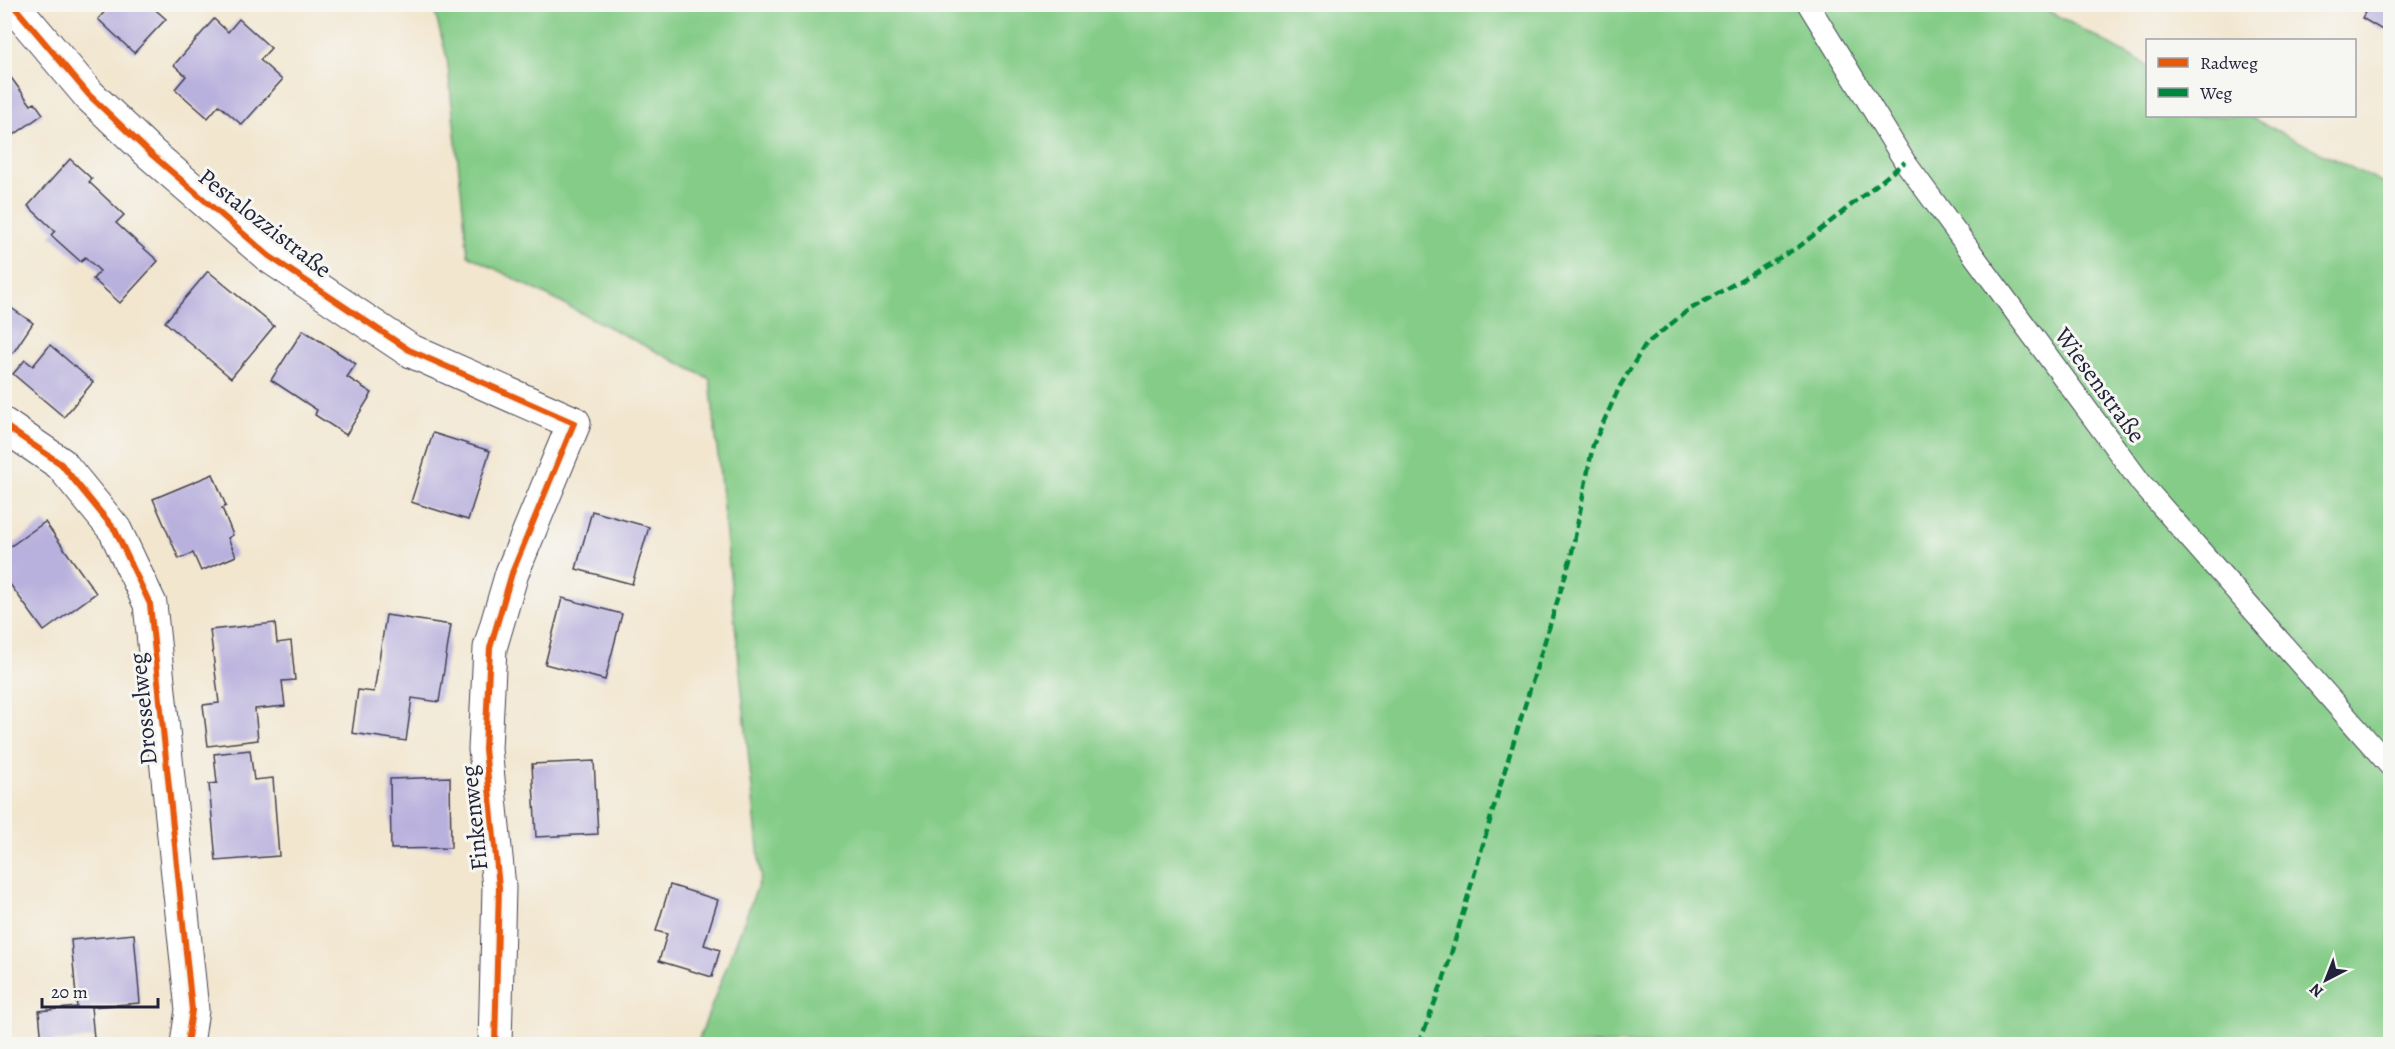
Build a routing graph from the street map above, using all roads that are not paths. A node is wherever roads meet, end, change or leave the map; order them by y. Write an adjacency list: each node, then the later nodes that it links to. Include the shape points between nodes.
1 (12, 4): 3 (street, Pestalozzistraße, via 89,95 269,256 409,350)
2 (1808, 4): 5 (lane, Wiesenstraße, via 1905,162 2141,483)
3 (574, 423): 7 (street, Finkenweg, via 512,573 490,648 485,749 499,887)
4 (4, 425): 6 (street, Drosselweg, via 61,464 115,530 150,604 192,1011)
5 (2391, 766)
6 (187, 1044)
7 (495, 1044)

